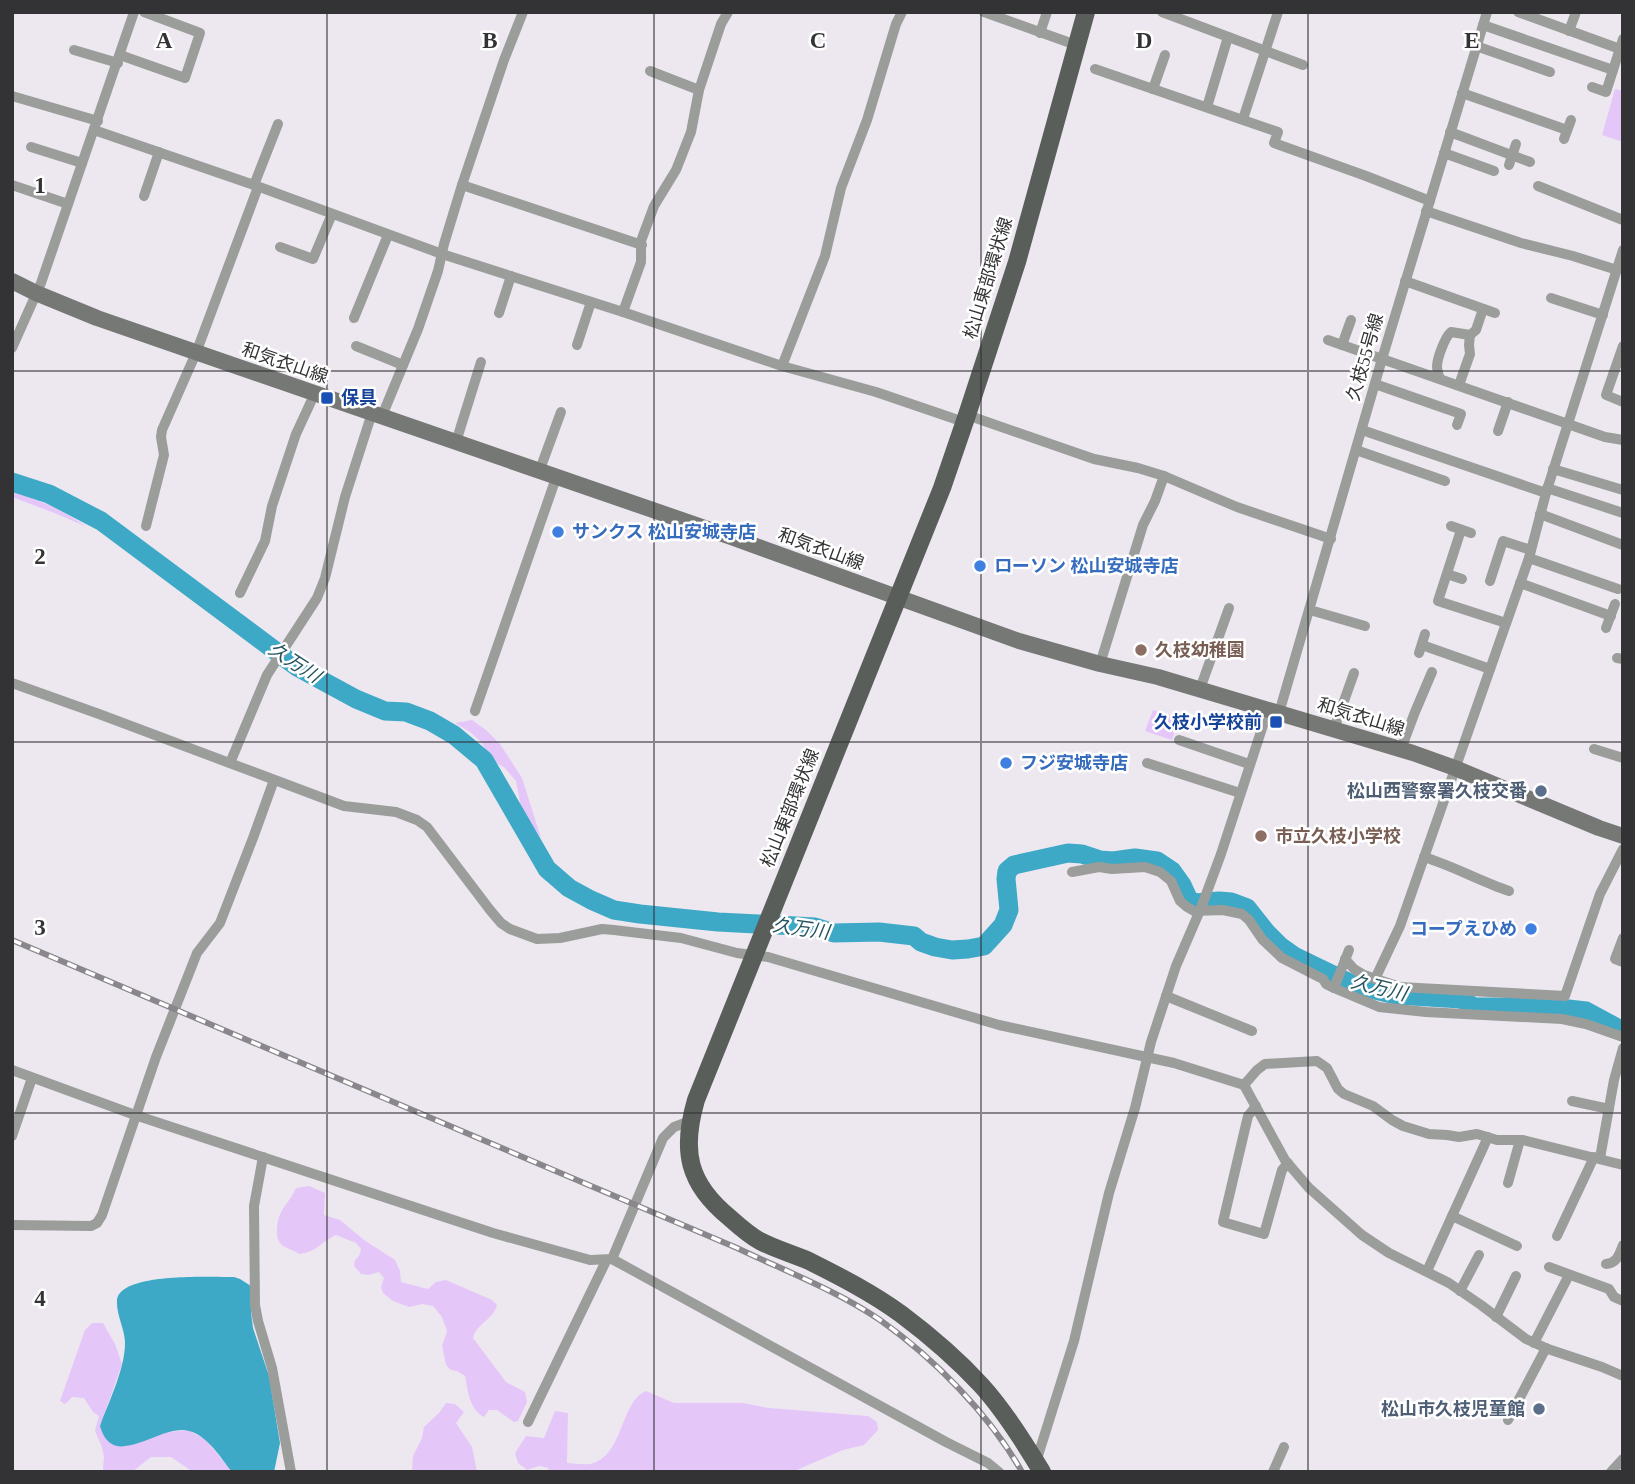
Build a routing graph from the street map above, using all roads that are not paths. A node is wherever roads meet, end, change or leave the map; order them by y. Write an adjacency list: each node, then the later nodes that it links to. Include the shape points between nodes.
1 (134, 12): 25 (street)
2 (145, 12): 25 (street, via 200,33 185,78)
3 (523, 12): 49 (street)
4 (728, 12): 33 (street)
5 (902, 12): 87 (street, via 841,188 825,256)
6 (985, 12): 14 (street)
7 (1047, 12): 17 (street)
8 (1086, 12): 20 (main road, 松山東部環状線)
9 (1162, 12): 18 (street)
10 (1278, 12): 23 (street)
11 (1487, 12): 15 (street, 久枝55号線)
12 (1518, 12): 16 (street)
13 (1576, 12): 16 (street)
14 (1017, 18): 17 (street)
15 (1483, 25): 21 (street, 久枝55号線); 28 (street)
16 (1569, 31): 19 (street)
17 (1040, 33): 20 (street)
18 (1228, 37): 23 (street); 36 (street)
19 (1621, 44): 28 (street)
20 (1076, 45): 96 (main road, 松山東部環状線, via 1017,262)
21 (1476, 46): 30 (street); 34 (street, 久枝55号線)
22 (74, 50): 25 (street)
23 (1265, 51): 26 (street); 37 (street)
24 (1166, 55): 32 (street)
25 (119, 59): 39 (street)
26 (1303, 65)
27 (1095, 68): 32 (street)
28 (1613, 69): 31 (street, via 1606,92)
29 (650, 71): 33 (street)
30 (1550, 72)
31 (1592, 87)
32 (1153, 89): 36 (street)
33 (699, 90): 58 (street, via 691,132 676,170 654,206)
34 (1462, 93): 40 (street, via 1525,120); 41 (street, 久枝55号線)
35 (12, 96): 39 (street)
36 (1207, 107): 37 (street)
37 (1242, 120): 54 (street, via 1278,132 1274,143 1366,176)
38 (278, 124): 50 (street)
39 (96, 125): 43 (street); 46 (street)
40 (1567, 130)
41 (1450, 132): 44 (street, 久枝55号線); 45 (street)
42 (31, 147): 46 (street)
43 (159, 152): 50 (street); 52 (street)
44 (1444, 153): 47 (street); 54 (street, 久枝55号線)
45 (1530, 162)
46 (82, 163): 53 (street)
47 (1494, 171)
48 (12, 185): 53 (street)
49 (462, 185): 58 (street); 61 (street)
50 (256, 186): 55 (street); 83 (street)
51 (1538, 187): 56 (street)
52 (144, 196)
53 (68, 204): 66 (street)
54 (1428, 206): 62 (street, via 1521,243); 65 (street, 久枝55号線)
55 (332, 214): 57 (street); 59 (street, via 313,259)
56 (1623, 220)
57 (388, 235): 61 (street); 74 (street)
58 (642, 245): 70 (street)
59 (280, 247)
60 (1623, 250): 62 (street)
61 (442, 254): 63 (street); 86 (street)
62 (1617, 270): 73 (street)
63 (511, 276): 68 (street); 71 (street)
64 (12, 281): 66 (main road, 和気衣山線)
65 (1405, 281): 69 (street); 84 (street, 久枝55号線)
66 (36, 293): 82 (street); 83 (main road, 和気衣山線)
67 (1551, 298): 73 (street)
68 (591, 302): 70 (street); 78 (street)
69 (1483, 309): 72 (street); 76 (street)
70 (622, 312): 87 (street)
71 (499, 313)
72 (1495, 313)
73 (1603, 316): 97 (street)
74 (354, 318)
75 (1351, 320): 79 (street)
76 (1470, 335): 88 (street, via 1447,335 1438,362); 90 (street, via 1470,354)
77 (1328, 340): 79 (street)
78 (577, 345)
79 (1342, 345): 84 (street)
80 (356, 346): 86 (street)
81 (1623, 346): 93 (street, via 1606,396)
82 (12, 348)
83 (196, 353): 91 (main road, 和気衣山線); 113 (street, via 162,430 164,454)
84 (1382, 359): 88 (street); 89 (street, 久枝55号線)
85 (481, 362): 102 (street)
86 (403, 365): 95 (street)
87 (782, 366): 96 (street)
88 (1440, 379): 90 (street)
89 (1375, 384): 98 (street, via 1461,414); 99 (street, 久枝55号線)
90 (1459, 386): 92 (street)
91 (315, 393): 95 (main road, 和気衣山線); 123 (street, via 271,506 265,541)
92 (1508, 402): 97 (street); 100 (street)
93 (1623, 402)
94 (561, 412): 105 (street)
95 (377, 414): 102 (main road, 和気衣山線); 145 (street, via 345,497 317,598 267,675)
96 (966, 418): 106 (street); 124 (main road, 松山東部環状線)
97 (1567, 423): 101 (street); 104 (street)
98 (1457, 425)
99 (1362, 430): 103 (street, 久枝55号線); 110 (street)
100 (1498, 431)
101 (1623, 440)
102 (456, 442): 105 (main road, 和気衣山線)
103 (1356, 450): 108 (street); 115 (street, 久枝55号線)
104 (1553, 469): 109 (street); 110 (street)
105 (540, 472): 107 (main road, 和気衣山線)
106 (1164, 476): 115 (street); 131 (street, via 1143,525)
107 (556, 478): 124 (main road, 和気衣山線); 137 (street)
108 (1445, 481)
109 (1623, 490)
110 (1546, 491): 111 (street); 112 (street)
111 (1623, 513)
112 (1540, 514): 116 (street); 117 (street)
113 (146, 526)
114 (1461, 529): 119 (street)
115 (1331, 539): 126 (street, 久枝55号線)
116 (1623, 545)
117 (1530, 554): 118 (street, via 1503,541); 121 (street); 122 (street)
118 (1489, 573)
119 (1447, 574): 120 (street); 127 (street, via 1438,601 1466,615)
120 (1462, 579)
121 (1520, 583): 127 (street); 129 (street, via 1613,610)
122 (1618, 589)
123 (240, 593)
124 (898, 597): 131 (main road, 和気衣山線, via 1019,641); 157 (main road, 松山東部環状線)
125 (1229, 608): 136 (street)
126 (1310, 610): 128 (street); 138 (street, 久枝55号線)
127 (1506, 623): 132 (street)
128 (1365, 626)
129 (1606, 628)
130 (1422, 644): 132 (street)
131 (1100, 663): 136 (main road, 和気衣山線)
132 (1490, 669): 147 (street)
133 (1432, 672): 142 (street)
134 (1354, 673): 139 (street)
135 (12, 684): 145 (street)
136 (1200, 690): 138 (main road, 和気衣山線)
137 (475, 711)
138 (1273, 711): 139 (main road, 和気衣山線); 146 (street, 久枝55号線)
139 (1334, 729): 142 (main road, 和気衣山線)
140 (1180, 740): 146 (street)
141 (1594, 748): 143 (street)
142 (1402, 750): 147 (main road, 和気衣山線)
143 (1623, 758)
144 (1148, 761): 149 (street, via 1182,779)
145 (230, 763): 148 (street)
146 (1250, 764): 149 (street, 久枝55号線)
147 (1455, 768): 150 (main road, 和気衣山線); 152 (street)
148 (274, 780): 157 (street, via 344,806 396,812 417,820 500,923 529,938 547,940 614,930 737,953); 173 (street, via 220,923 197,953)
149 (1240, 793): 155 (street, 久枝55号線)
150 (1623, 836)
151 (1623, 849): 159 (street, via 1600,894 1565,996 1400,987)
152 (1424, 857): 154 (street); 159 (street)
153 (1072, 872): 155 (street, via 1099,867 1153,869 1171,881 1180,901 1194,911)
154 (1509, 891)
155 (1202, 906): 160 (street, via 1242,914 1282,958); 161 (street, 久枝55号線)
156 (1623, 938): 158 (street, via 1615,959)
157 (755, 950): 165 (street, via 999,1025); 174 (main road, 松山東部環状線)
158 (1623, 962)
159 (1375, 979): 160 (street, via 1354,969 1346,958)
160 (1334, 986): 163 (street, via 1380,1007 1562,1019)
161 (1166, 996): 162 (street); 165 (street, 久枝55号線)
162 (1252, 1031)
163 (1623, 1037)
164 (1623, 1048): 166 (street)
165 (1149, 1057): 169 (street); 205 (street, 久枝55号線)
166 (1621, 1066): 172 (street)
167 (12, 1070): 168 (street)
168 (32, 1078): 173 (street); 175 (street)
169 (1244, 1085): 171 (street); 176 (street, via 1265,1064 1317,1061 1344,1094 1403,1126 1429,1134)
170 (1572, 1101): 172 (street)
171 (1256, 1105): 180 (street); 180 (street, via 1248,1116 1223,1222 1264,1234)
172 (1609, 1109): 179 (street)
173 (135, 1115): 178 (street); 184 (street, via 97,1223)
174 (690, 1121): 189 (street, via 663,1138); 205 (main road, 松山東部環状線, via 690,1161 715,1206 760,1241 848,1281 928,1336 983,1387)
175 (12, 1136)
176 (1488, 1138): 177 (street); 183 (street)
177 (1520, 1140): 179 (street); 182 (street)
178 (263, 1157): 189 (street, via 494,1233 590,1261); 206 (street, via 254,1206 256,1305)
179 (1597, 1157): 181 (street); 185 (street)
180 (1288, 1163): 192 (street, via 1362,1235)
181 (1623, 1165)
182 (1508, 1183)
183 (1452, 1216): 187 (street); 192 (street)
184 (12, 1225)
185 (1557, 1237)
186 (1620, 1240): 190 (street, via 1617,1259)
187 (1517, 1246)
188 (1479, 1255): 195 (street)
189 (609, 1260): 202 (street); 207 (street)
190 (1606, 1264)
191 (1549, 1267): 193 (street)
192 (1427, 1271): 195 (street)
193 (1569, 1275): 196 (street, via 1609,1289); 198 (street)
194 (1516, 1276): 197 (street)
195 (1460, 1291): 197 (street)
196 (1623, 1301)
197 (1496, 1317): 198 (street)
198 (1534, 1343): 199 (street)
199 (1546, 1348): 200 (street); 201 (street)
200 (1623, 1377)
201 (1508, 1420)
202 (528, 1422)
203 (1284, 1447): 208 (street)
204 (1623, 1460): 209 (street)
205 (1039, 1467)
206 (291, 1472)
207 (999, 1472)
208 (1273, 1472)
209 (1611, 1472)

